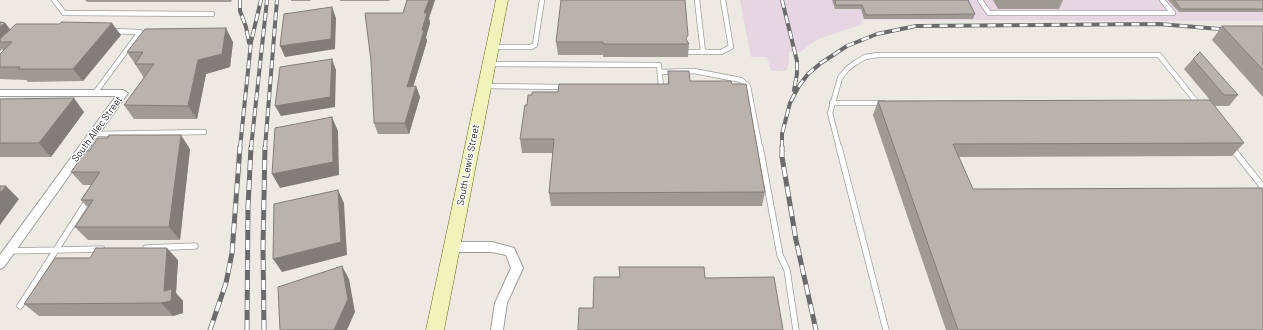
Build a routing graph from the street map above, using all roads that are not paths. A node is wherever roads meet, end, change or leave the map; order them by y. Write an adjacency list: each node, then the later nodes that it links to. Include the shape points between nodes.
1 (54, 0): 8 (lane, via 64,13)
2 (502, 0): 12 (main road, South Lewis Street)
3 (542, 0): 12 (lane, via 535,45)
4 (697, 0): 14 (lane)
5 (723, 0): 14 (lane, via 730,47 721,52)
6 (980, 0): 7 (lane, via 989,13 1173,13)
7 (1162, 0)
8 (212, 14)
9 (103, 31): 10 (lane)
10 (140, 32): 11 (lane); 20 (lane)
11 (148, 32)
12 (492, 47): 15 (main road, South Lewis Street)
13 (689, 52): 14 (lane)
14 (703, 52)
15 (489, 64): 16 (lane, via 659,65); 17 (main road, South Lewis Street)
16 (660, 72): 19 (lane, via 661,87); 42 (lane, via 694,71 741,80 748,86 780,255 787,270)
17 (484, 86): 18 (lane); 33 (main road, South Lewis Street)
18 (572, 88)
19 (654, 88)
20 (95, 93): 21 (street, South Allec Street); 28 (street, South Allec Street, via 123,93)
21 (0, 94)
22 (1188, 102): 23 (lane)
23 (1196, 102): 24 (lane, via 1159,55 878,55 865,57 846,69 840,78); 26 (lane)
24 (832, 103): 25 (lane); 43 (lane, via 831,123)
25 (887, 103)
26 (1200, 108)
27 (204, 132): 28 (lane)
28 (94, 134): 37 (street, South Allec Street)
29 (1230, 144): 30 (lane)
30 (1263, 187)
31 (89, 200): 36 (lane)
32 (194, 246): 34 (lane)
33 (452, 247): 40 (main road, South Lewis Street); 41 (street, via 492,247 510,251 517,268 501,303)
34 (141, 248)
35 (110, 249): 36 (lane)
36 (56, 250): 37 (lane); 39 (lane)
37 (9, 251): 38 (street, South Allec Street)
38 (0, 264)
39 (20, 306)
40 (435, 330)
41 (497, 330)
42 (796, 330)
43 (886, 330)

